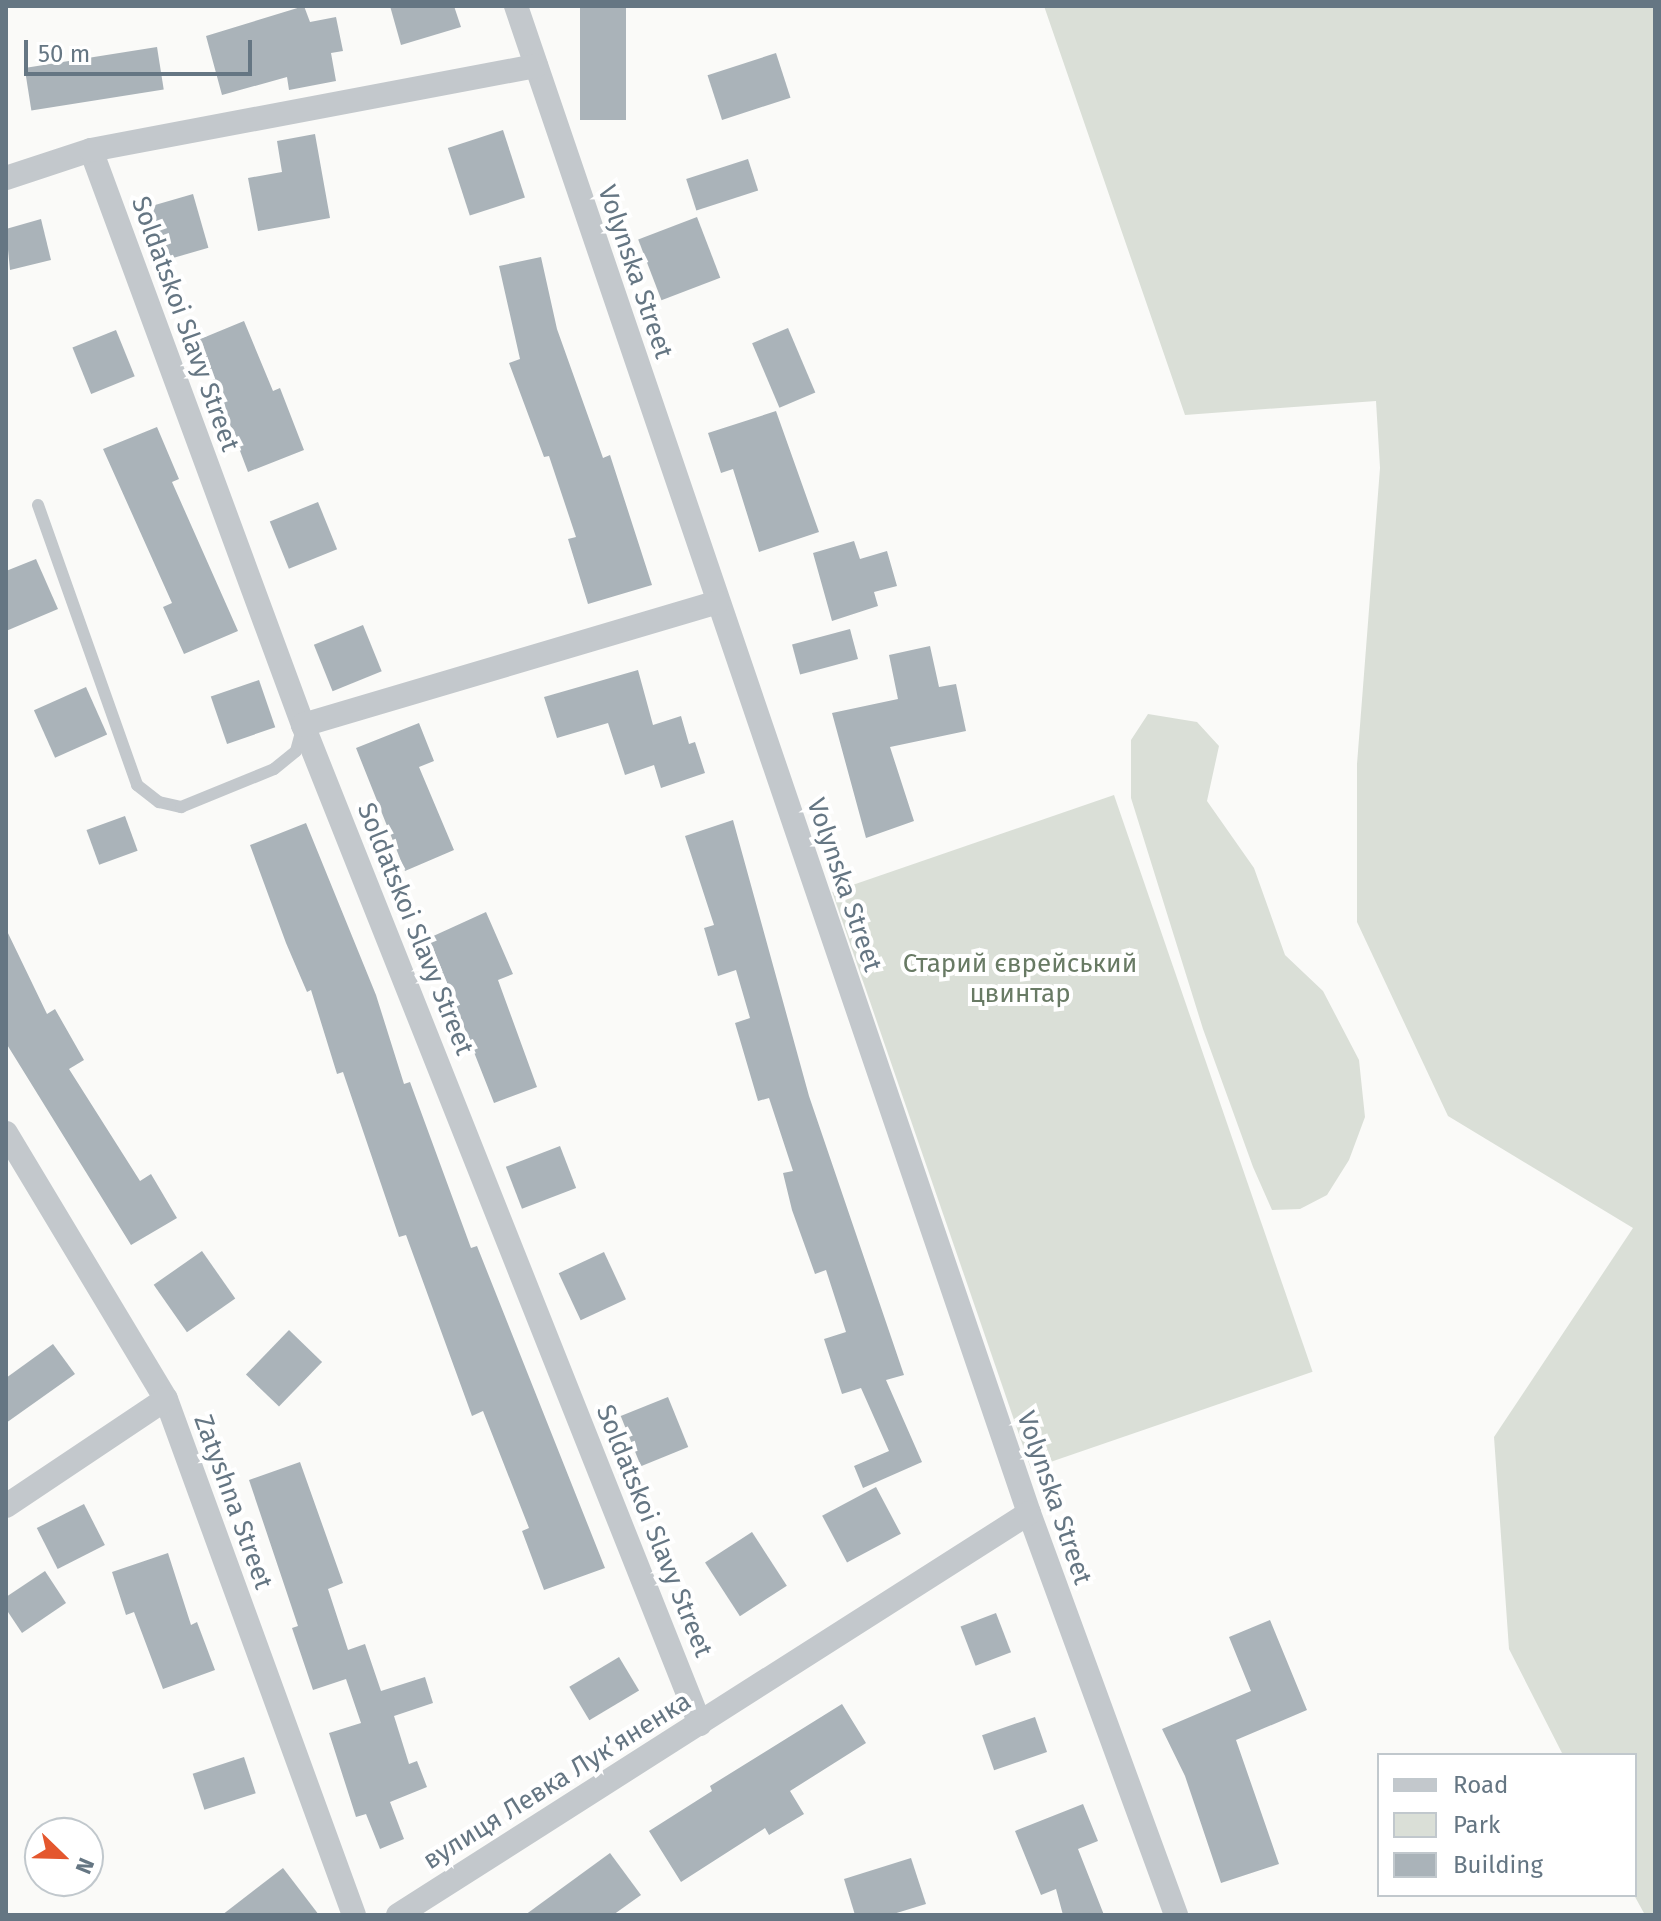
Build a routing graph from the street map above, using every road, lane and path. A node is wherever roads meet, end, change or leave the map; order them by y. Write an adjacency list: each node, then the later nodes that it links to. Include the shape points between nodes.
1 (516, 6): 2 (street, Volynska Street)
2 (536, 66): 3 (street); 6 (street, Volynska Street)
3 (91, 150): 4 (street); 7 (street, Soldatskoi Slavy Street)
4 (6, 178)
5 (38, 505): 7 (lane, via 137,785 159,802 181,807 274,769 296,751)
6 (717, 602): 7 (street); 11 (street, Volynska Street)
7 (303, 725): 12 (street, Soldatskoi Slavy Street)
8 (6, 1133): 9 (street, Zatyshna Street)
9 (166, 1399): 10 (street); 13 (street, Zatyshna Street)
10 (6, 1506)
11 (1029, 1513): 12 (street, вулиця Левка Лукʼяненка); 15 (street, Volynska Street)
12 (700, 1724): 14 (street, вулиця Левка Лукʼяненка)
13 (354, 1915)
14 (398, 1915)
15 (1176, 1915)

